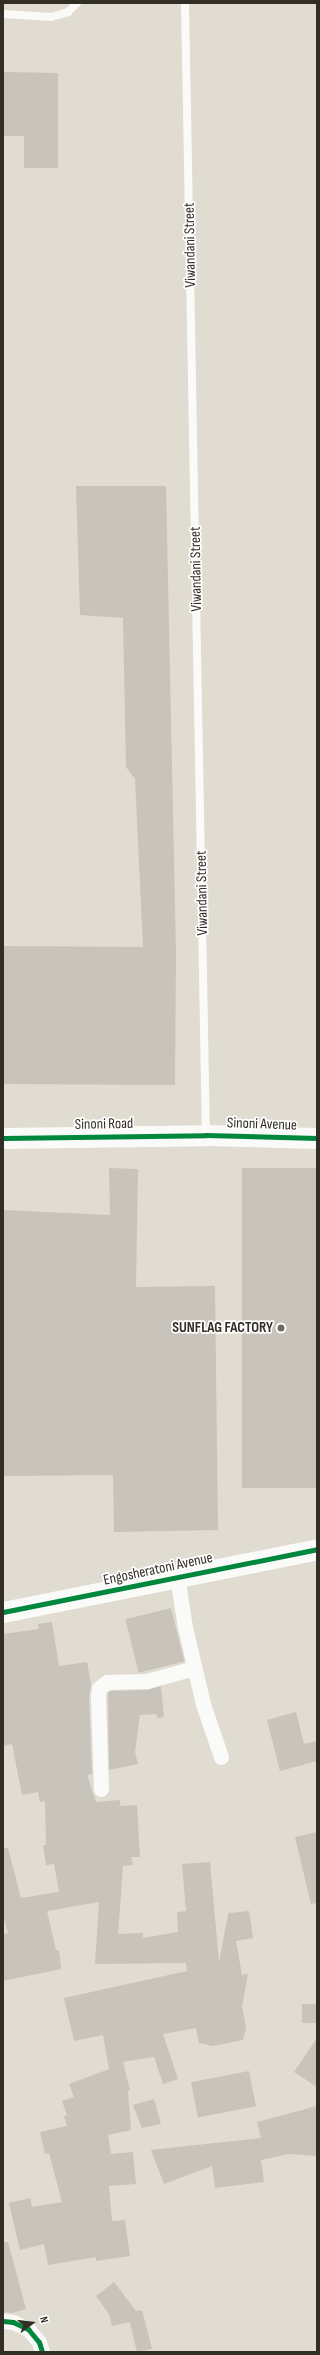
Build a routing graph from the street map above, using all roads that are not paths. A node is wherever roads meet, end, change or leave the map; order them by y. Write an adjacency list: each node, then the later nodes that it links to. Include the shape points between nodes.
1 (77, 3): 3 (lane, via 68,12 51,17)
2 (185, 3): 4 (lane, Viwandani Street)
3 (3, 14)
4 (206, 1135): 5 (street, Sinoni Road); 6 (street, Sinoni Avenue)
5 (3, 1138)
6 (317, 1138)
7 (317, 1549): 8 (street, Engosheratoni Avenue)
8 (177, 1576): 9 (street, Engosheratoni Avenue); 10 (street)
9 (3, 1612)
10 (194, 1668): 11 (street); 12 (street, via 147,1682 107,1682 99,1688)
11 (220, 1757)
12 (101, 1789)
13 (3, 2321): 14 (street, via 13,2322 28,2329 39,2342)
14 (42, 2352)

